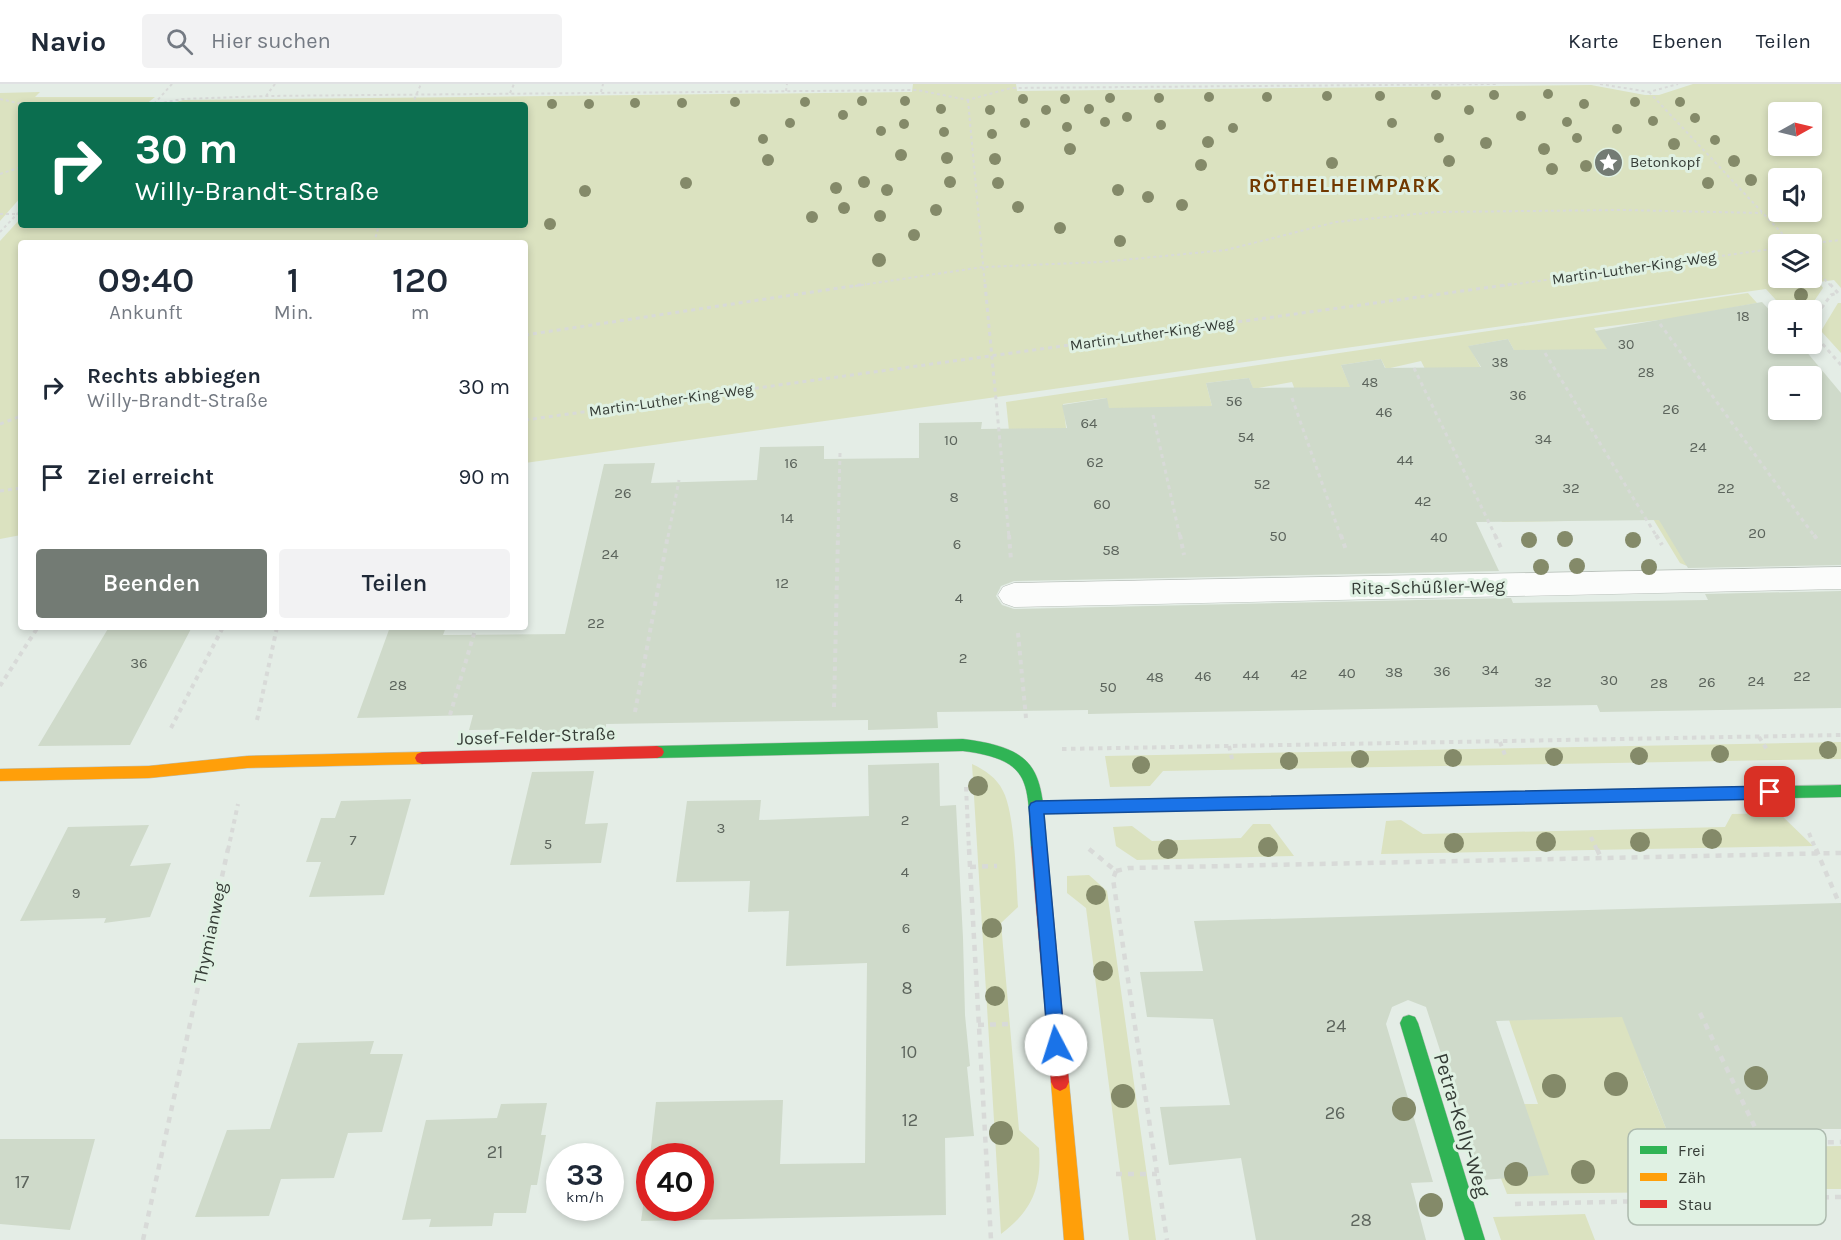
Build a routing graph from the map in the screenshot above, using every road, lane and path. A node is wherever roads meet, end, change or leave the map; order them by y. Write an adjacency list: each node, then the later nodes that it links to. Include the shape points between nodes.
1 (172, 84): 27 (path)
2 (275, 84): 24 (path)
3 (421, 84): 23 (path)
4 (514, 84): 22 (path)
5 (603, 84): 20 (path)
6 (787, 84): 19 (path)
7 (1009, 84): 17 (path)
8 (1463, 84): 9 (path); 15 (path)
9 (1497, 84)
10 (1600, 84): 21 (path)
11 (1678, 84): 21 (path)
12 (916, 85): 18 (path)
13 (1189, 85): 14 (path); 16 (path)
14 (1282, 85): 15 (path)
15 (1371, 85)
16 (1099, 86): 17 (path)
17 (1011, 88): 26 (path)
18 (917, 90): 19 (path); 26 (path)
19 (786, 91): 20 (path)
20 (601, 92): 22 (path)
21 (1649, 92): 33 (path)
22 (510, 93): 23 (path)
23 (415, 94): 24 (path); 29 (path)
24 (266, 96): 28 (path)
25 (0, 99): 30 (path)
26 (969, 100): 41 (path)
27 (156, 102)
28 (168, 102)
29 (413, 102)
30 (18, 103)
31 (18, 168): 32 (path)
32 (0, 174)
33 (1762, 213): 37 (path); 41 (path, via 1437,212 1336,222 1226,250 1102,262)
34 (0, 214): 35 (path)
35 (18, 214): 36 (path)
36 (0, 232)
37 (1782, 234)
38 (1841, 240): 39 (path)
39 (1822, 242)
40 (1768, 250): 49 (path, Martin-Luther-King-Weg)
41 (983, 267): 46 (path); 49 (path)
42 (1822, 276): 43 (path)
43 (1839, 293): 44 (path, via 1831,295)
44 (1822, 307)
45 (1660, 324): 62 (path)
46 (528, 335)
47 (1822, 343): 50 (path)
48 (1545, 353): 64 (path)
49 (991, 357): 52 (path); 56 (path, Martin-Luther-King-Weg)
50 (1841, 365)
51 (1414, 368): 65 (path)
52 (995, 398)
53 (1292, 398): 66 (path)
54 (1153, 415): 67 (path)
55 (18, 417): 57 (path)
56 (528, 420)
57 (0, 424)
58 (840, 453): 76 (path)
59 (679, 480): 78 (path)
60 (18, 488): 61 (path)
61 (0, 491)
62 (1820, 544)
63 (1841, 578): 64 (street, Rita-Schüßler-Weg)
64 (1684, 581): 65 (street, Rita-Schüßler-Weg)
65 (1519, 585): 66 (street, Rita-Schüßler-Weg)
66 (1360, 588): 67 (street, Rita-Schüßler-Weg)
67 (1192, 591): 68 (street, Rita-Schüßler-Weg)
68 (1014, 595)
69 (36, 630): 73 (path)
70 (221, 630): 81 (path)
71 (276, 630): 80 (path, Thymianweg)
72 (475, 630): 79 (path)
73 (0, 686)
74 (1841, 735): 77 (path)
75 (963, 745): 76 (street, Josef-Felder-Straße); 84 (street, Josef-Felder-Straße, via 982,746 1018,760 1028,770); 96 (path)
76 (832, 747): 78 (street, Josef-Felder-Straße)
77 (1053, 749)
78 (628, 751): 79 (street, Josef-Felder-Straße)
79 (438, 756): 80 (street, Josef-Felder-Straße)
80 (247, 762): 81 (street, Josef-Felder-Straße); 95 (path, Thymianweg)
81 (149, 772): 82 (street, Josef-Felder-Straße)
82 (0, 775)
83 (1841, 791): 84 (street)
84 (1036, 807): 97 (street, Josef-Felder-Straße)
85 (1841, 853): 98 (path, via 1129,867 1116,871 1113,879)
86 (1700, 1013): 88 (path)
87 (1409, 1023): 94 (street, Petra-Kelly-Weg)
88 (1756, 1129)
89 (1826, 1142): 90 (path)
90 (1841, 1142)
91 (1826, 1197): 92 (path)
92 (1841, 1197)
93 (1628, 1201): 94 (path)
94 (1464, 1205): 99 (street, Petra-Kelly-Weg)
95 (143, 1240)
96 (991, 1240)
97 (1074, 1240)
98 (1167, 1240)
99 (1475, 1240)

